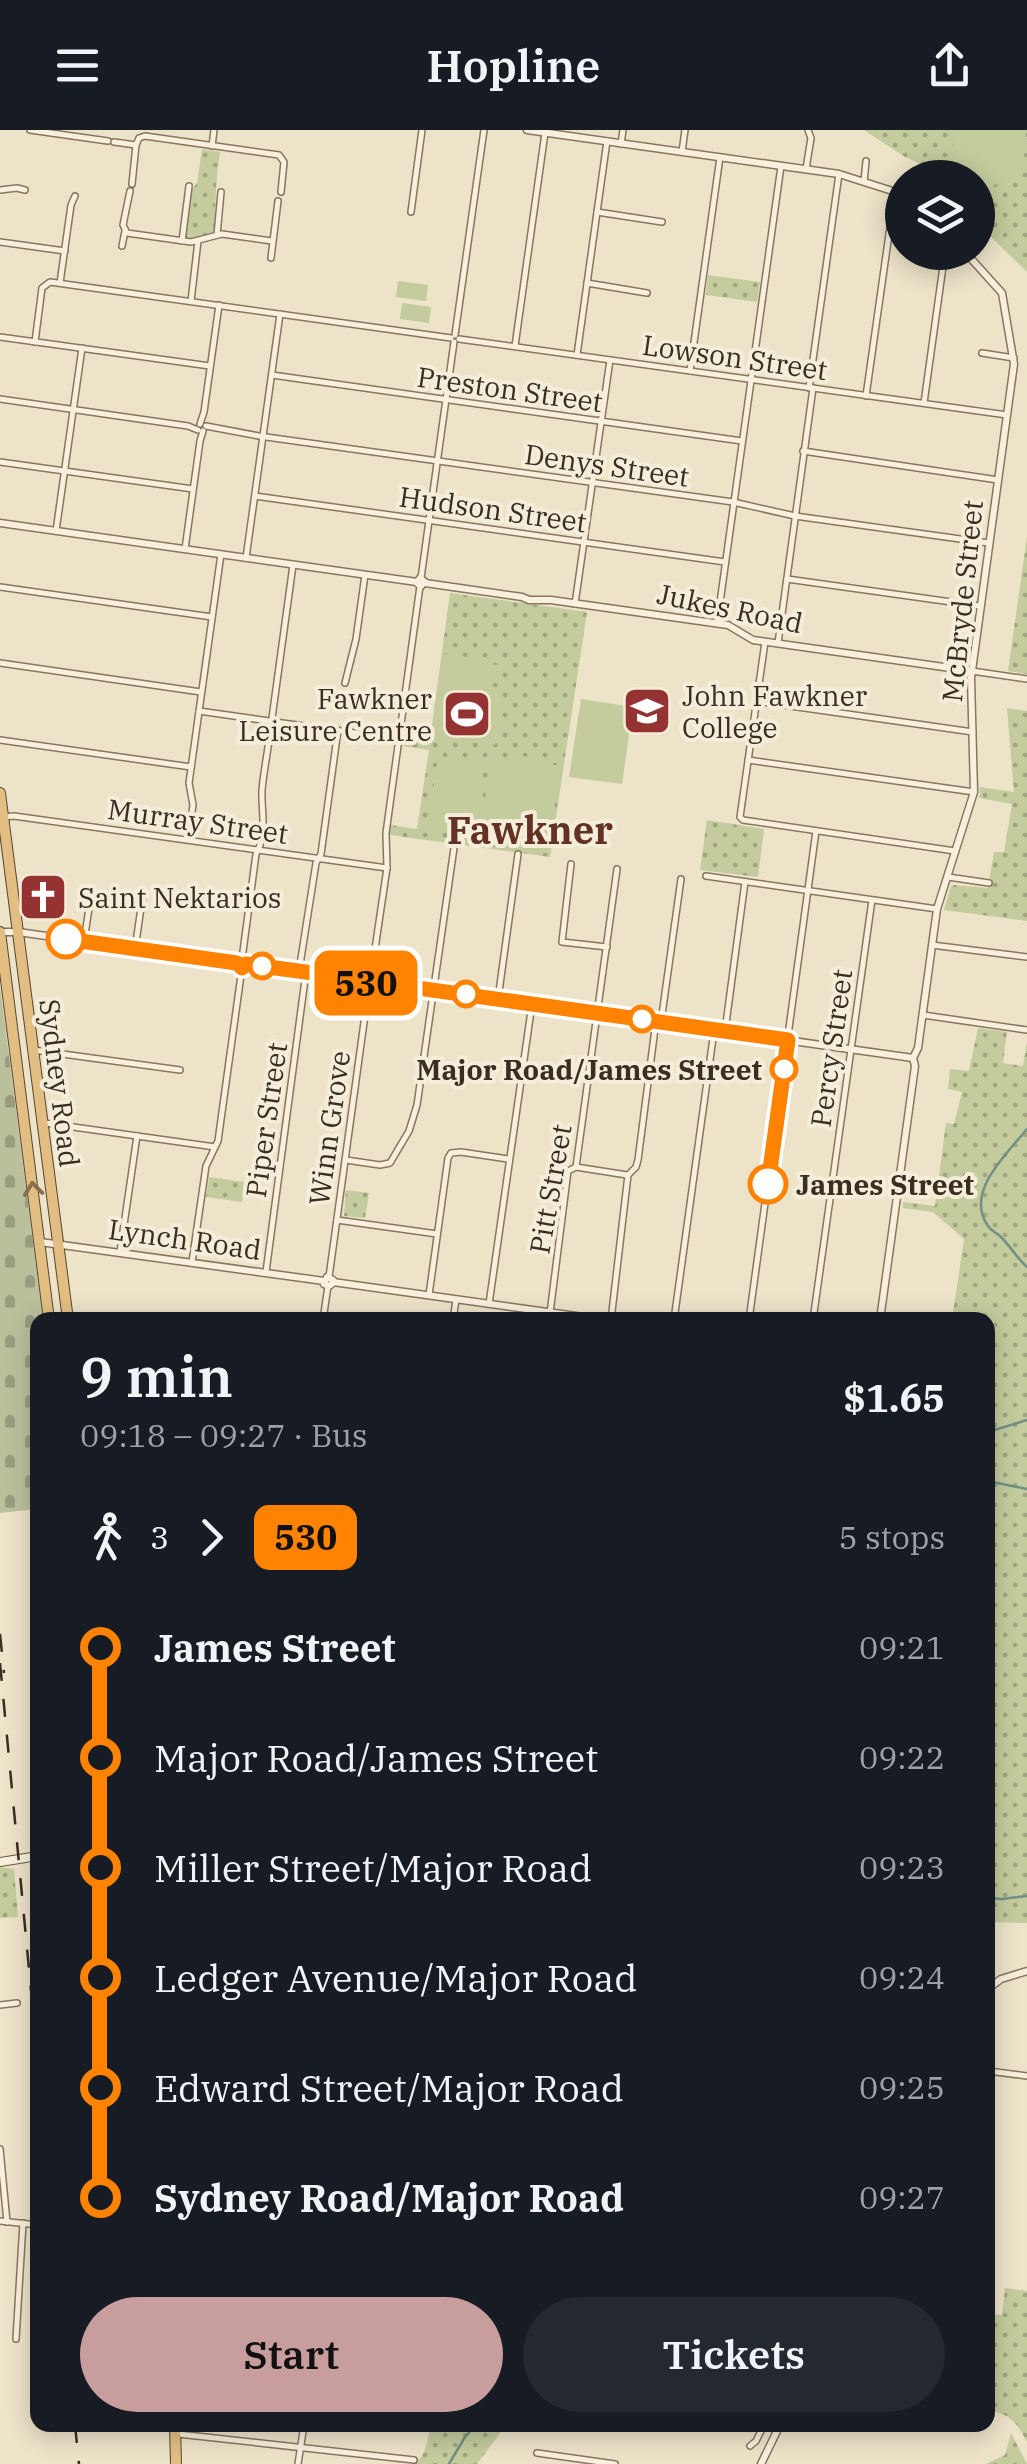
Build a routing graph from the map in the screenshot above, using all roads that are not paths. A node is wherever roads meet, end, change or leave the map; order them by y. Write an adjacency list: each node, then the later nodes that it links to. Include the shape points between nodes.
1 (30, 130): 14 (street)
2 (214, 130): 15 (street)
3 (422, 130): 31 (street)
4 (484, 130): 53 (street, Winn Grove)
5 (526, 130): 10 (street)
6 (623, 130): 13 (street)
7 (685, 130): 16 (street)
8 (808, 130): 20 (street)
9 (560, 132): 10 (street); 12 (street)
10 (545, 133): 55 (street)
11 (139, 134): 14 (street); 15 (street)
12 (607, 141): 13 (street); 32 (street)
13 (621, 144): 16 (street)
14 (136, 145): 34 (street)
15 (212, 146): 28 (street, via 282,157)
16 (682, 152): 17 (street)
17 (720, 157): 19 (street); 62 (street)
18 (866, 161): 22 (street)
19 (781, 166): 20 (street); 64 (street)
20 (806, 169): 21 (street)
21 (839, 174): 22 (street); 65 (street)
22 (864, 182): 24 (street)
23 (189, 186): 37 (street)
24 (885, 189)
25 (0, 190): 26 (street)
26 (25, 190)
27 (221, 192): 35 (street)
28 (281, 192)
29 (75, 196): 41 (street)
30 (278, 200): 38 (street)
31 (410, 212)
32 (597, 212): 33 (street); 47 (street)
33 (662, 222)
34 (125, 232): 37 (street); 40 (street)
35 (216, 234): 36 (street); 38 (street)
36 (198, 240): 37 (street); 49 (street)
37 (182, 241)
38 (272, 241): 42 (street)
39 (0, 242): 41 (street)
40 (122, 246)
41 (65, 251): 46 (street)
42 (270, 258)
43 (886, 270): 66 (street)
44 (942, 270): 69 (street)
45 (981, 270): 59 (street, McBryde Street, via 1002,293)
46 (60, 283): 49 (street, Lowson Street); 54 (street, Lowson Street, via 42,288)
47 (588, 284): 48 (street); 58 (street)
48 (647, 293)
49 (191, 302): 50 (street, Lowson Street)
50 (219, 305): 51 (street, Lowson Street); 61 (street)
51 (280, 314): 53 (street, Lowson Street); 63 (street)
52 (0, 337): 54 (street)
53 (455, 338): 55 (street, Lowson Street); 68 (street, Winn Grove)
54 (35, 342): 56 (street)
55 (515, 346): 58 (street, Lowson Street)
56 (82, 348): 61 (street); 70 (street)
57 (982, 353): 59 (street)
58 (576, 355): 60 (street, Lowson Street)
59 (1014, 358): 71 (street, McBryde Street)
60 (610, 360): 62 (street, Lowson Street); 72 (street)
61 (210, 366): 73 (street)
62 (690, 371): 64 (street, Lowson Street)
63 (272, 375): 68 (street, Preston Street); 74 (street)
64 (751, 380): 65 (street, Lowson Street); 75 (street)
65 (811, 388): 66 (street, Lowson Street); 76 (street)
66 (866, 396): 69 (street, Lowson Street)
67 (0, 400): 70 (street, Denys Street)
68 (447, 400): 72 (street, Preston Street); 77 (street, Winn Grove)
69 (924, 404): 71 (street, Lowson Street)
70 (73, 410): 73 (street, Denys Street); 79 (street)
71 (1007, 415): 80 (street, McBryde Street)
72 (601, 422): 75 (street, Preston Street); 81 (street)
73 (202, 428): 74 (street, Denys Street); 82 (street)
74 (263, 436): 77 (street, Denys Street); 83 (street)
75 (742, 441): 84 (street)
76 (804, 451): 80 (street); 85 (street)
77 (438, 461): 81 (street, Denys Street); 86 (street, Winn Grove)
78 (0, 462): 79 (street)
79 (64, 471): 82 (street); 88 (street)
80 (998, 480): 90 (street, McBryde Street)
81 (592, 483): 84 (street, Denys Street); 89 (street)
82 (193, 489): 91 (street)
83 (255, 496): 86 (street, Hudson Street); 93 (street)
84 (733, 502): 85 (street, Denys Street); 94 (street)
85 (796, 516): 90 (street, Denys Street); 97 (street)
86 (430, 521): 89 (street, Hudson Street); 98 (street, Winn Grove)
87 (0, 524): 88 (street, Jukes Road)
88 (56, 531): 91 (street, Jukes Road)
89 (584, 542): 94 (street, Hudson Street); 100 (street)
90 (989, 544): 101 (street, McBryde Street)
91 (184, 549): 92 (street, Jukes Road)
92 (220, 554): 93 (street, Jukes Road); 102 (street)
93 (246, 558): 95 (street, Jukes Road)
94 (725, 562): 103 (street)
95 (294, 564): 96 (street, Jukes Road); 113 (street)
96 (365, 574): 98 (street, Jukes Road); 109 (street)
97 (786, 579): 101 (street); 105 (street)
98 (421, 582): 100 (street, Jukes Road); 117 (street, Winn Grove)
99 (0, 587): 102 (street)
100 (575, 604): 103 (street, Jukes Road)
101 (980, 606): 107 (street, McBryde Street)
102 (212, 617): 110 (street)
103 (717, 624): 104 (street, Jukes Road)
104 (765, 642): 105 (street, Jukes Road); 111 (street)
105 (778, 643): 107 (street, Jukes Road)
106 (0, 663): 110 (street)
107 (972, 671): 108 (street, Jukes Road); 115 (street, McBryde Street)
108 (1027, 679)
109 (345, 684)
110 (202, 692): 112 (street)
111 (756, 701): 115 (street); 118 (street)
112 (199, 712): 113 (street); 119 (street)
113 (272, 721): 114 (street); 126 (street)
114 (338, 730): 117 (street); 129 (street, Piper Street)
115 (973, 732): 120 (street, McBryde Street)
116 (0, 740): 119 (street)
117 (399, 740): 131 (street, Winn Grove)
118 (748, 760): 120 (street); 123 (street, via 740,817)
119 (191, 767): 124 (street)
120 (974, 792): 127 (street, McBryde Street)
121 (0, 793): 122 (highway, Sydney Road)
122 (3, 817): 124 (street, Murray Street); 144 (highway, Sydney Road)
123 (816, 831): 127 (street); 138 (street)
124 (188, 840): 126 (street, Murray Street)
125 (454, 848): 153 (street)
126 (258, 850): 129 (street, Murray Street); 150 (street)
127 (956, 851): 134 (street, McBryde Street)
128 (518, 854): 154 (street)
129 (317, 858): 131 (street, Murray Street); 151 (street, Piper Street)
130 (571, 864): 147 (street, via 562,942)
131 (387, 868): 152 (street, Winn Grove)
132 (618, 869): 147 (street, Pitt Street)
133 (706, 876): 136 (street)
134 (948, 878): 137 (street); 142 (street, McBryde Street)
135 (681, 879): 158 (street)
136 (744, 882): 138 (street); 161 (street)
137 (989, 883)
138 (808, 890): 141 (street); 162 (street)
139 (90, 894): 145 (street)
140 (143, 894): 148 (street)
141 (872, 900): 142 (street); 163 (street, Percy Street)
142 (937, 909): 146 (street, McBryde Street)
143 (0, 932): 144 (street); 176 (highway, Sydney Road, one-way to 143)
144 (18, 932): 145 (street); 164 (highway, Sydney Road)
145 (84, 942): 148 (street)
146 (932, 945): 149 (street); 157 (street, McBryde Street)
147 (607, 947): 156 (street, Pitt Street)
148 (136, 949): 150 (street)
149 (1027, 956)
150 (242, 964): 151 (street); 169 (street, via 218,1140)
151 (303, 972): 152 (street); 180 (street, Piper Street)
152 (370, 981): 153 (street); 171 (street, Winn Grove)
153 (434, 990): 154 (street); 171 (street, via 409,1132 390,1164)
154 (498, 999): 155 (street)
155 (532, 1004): 156 (street); 170 (street)
156 (598, 1013): 158 (street); 172 (street, Pitt Street)
157 (922, 1015): 160 (street); 165 (street, McBryde Street)
158 (658, 1022): 159 (street); 173 (street, via 638,1160)
159 (714, 1030): 161 (street); 191 (street)
160 (1027, 1030)
161 (725, 1031): 162 (street)
162 (788, 1040): 163 (street); 192 (street)
163 (851, 1048): 165 (street); 193 (street, Percy Street)
164 (33, 1050): 166 (street); 167 (highway, Sydney Road)
165 (913, 1058): 194 (street, McBryde Street)
166 (180, 1070)
167 (42, 1123): 168 (street); 177 (highway, Sydney Road)
168 (137, 1136): 169 (street); 178 (street)
169 (211, 1146): 179 (street)
170 (509, 1159): 175 (street, via 451,1153); 184 (street)
171 (346, 1160): 174 (street, Winn Grove)
172 (576, 1168): 173 (street); 189 (street, Pitt Street, via 568,1171)
173 (628, 1176): 190 (street)
174 (337, 1220): 175 (street); 181 (street, Winn Grove)
175 (437, 1234): 182 (street)
176 (40, 1242): 177 (street, Lynch Road); 185 (highway, Sydney Road)
177 (58, 1244): 178 (street, Lynch Road); 186 (highway, Sydney Road)
178 (120, 1252): 179 (street, Lynch Road)
179 (192, 1262): 180 (street, Lynch Road)
180 (266, 1272): 181 (street, Lynch Road)
181 (329, 1281): 182 (street, Lynch Road); 187 (street, Winn Grove)
182 (428, 1295): 183 (street, Lynch Road)
183 (456, 1300): 184 (street, Lynch Road); 188 (street)
184 (489, 1304): 189 (street, Lynch Road)
185 (49, 1312)
186 (67, 1312)
187 (324, 1312)
188 (454, 1312)
189 (550, 1312)
190 (609, 1312)
191 (675, 1312)
192 (750, 1312)
193 (814, 1312)
194 (881, 1312)
195 (30, 1856): 196 (main road)
196 (0, 1860)
197 (1027, 1971): 198 (street)
198 (995, 1984)
199 (16, 2003): 200 (street)
200 (0, 2005)
201 (995, 2072): 202 (street)
202 (1027, 2076)
203 (0, 2154): 204 (street)
204 (4, 2221): 205 (street)
205 (22, 2223): 206 (street); 207 (street)
206 (30, 2224)
207 (16, 2339)
208 (175, 2432): 217 (highway)
209 (195, 2432): 214 (street)
210 (303, 2432): 214 (street)
211 (760, 2432): 213 (street)
212 (775, 2432): 220 (street)
213 (750, 2446)
214 (300, 2448): 216 (street); 218 (street)
215 (537, 2452): 219 (street)
216 (414, 2460)
217 (176, 2464)
218 (298, 2464)
219 (615, 2464)
220 (762, 2464)

